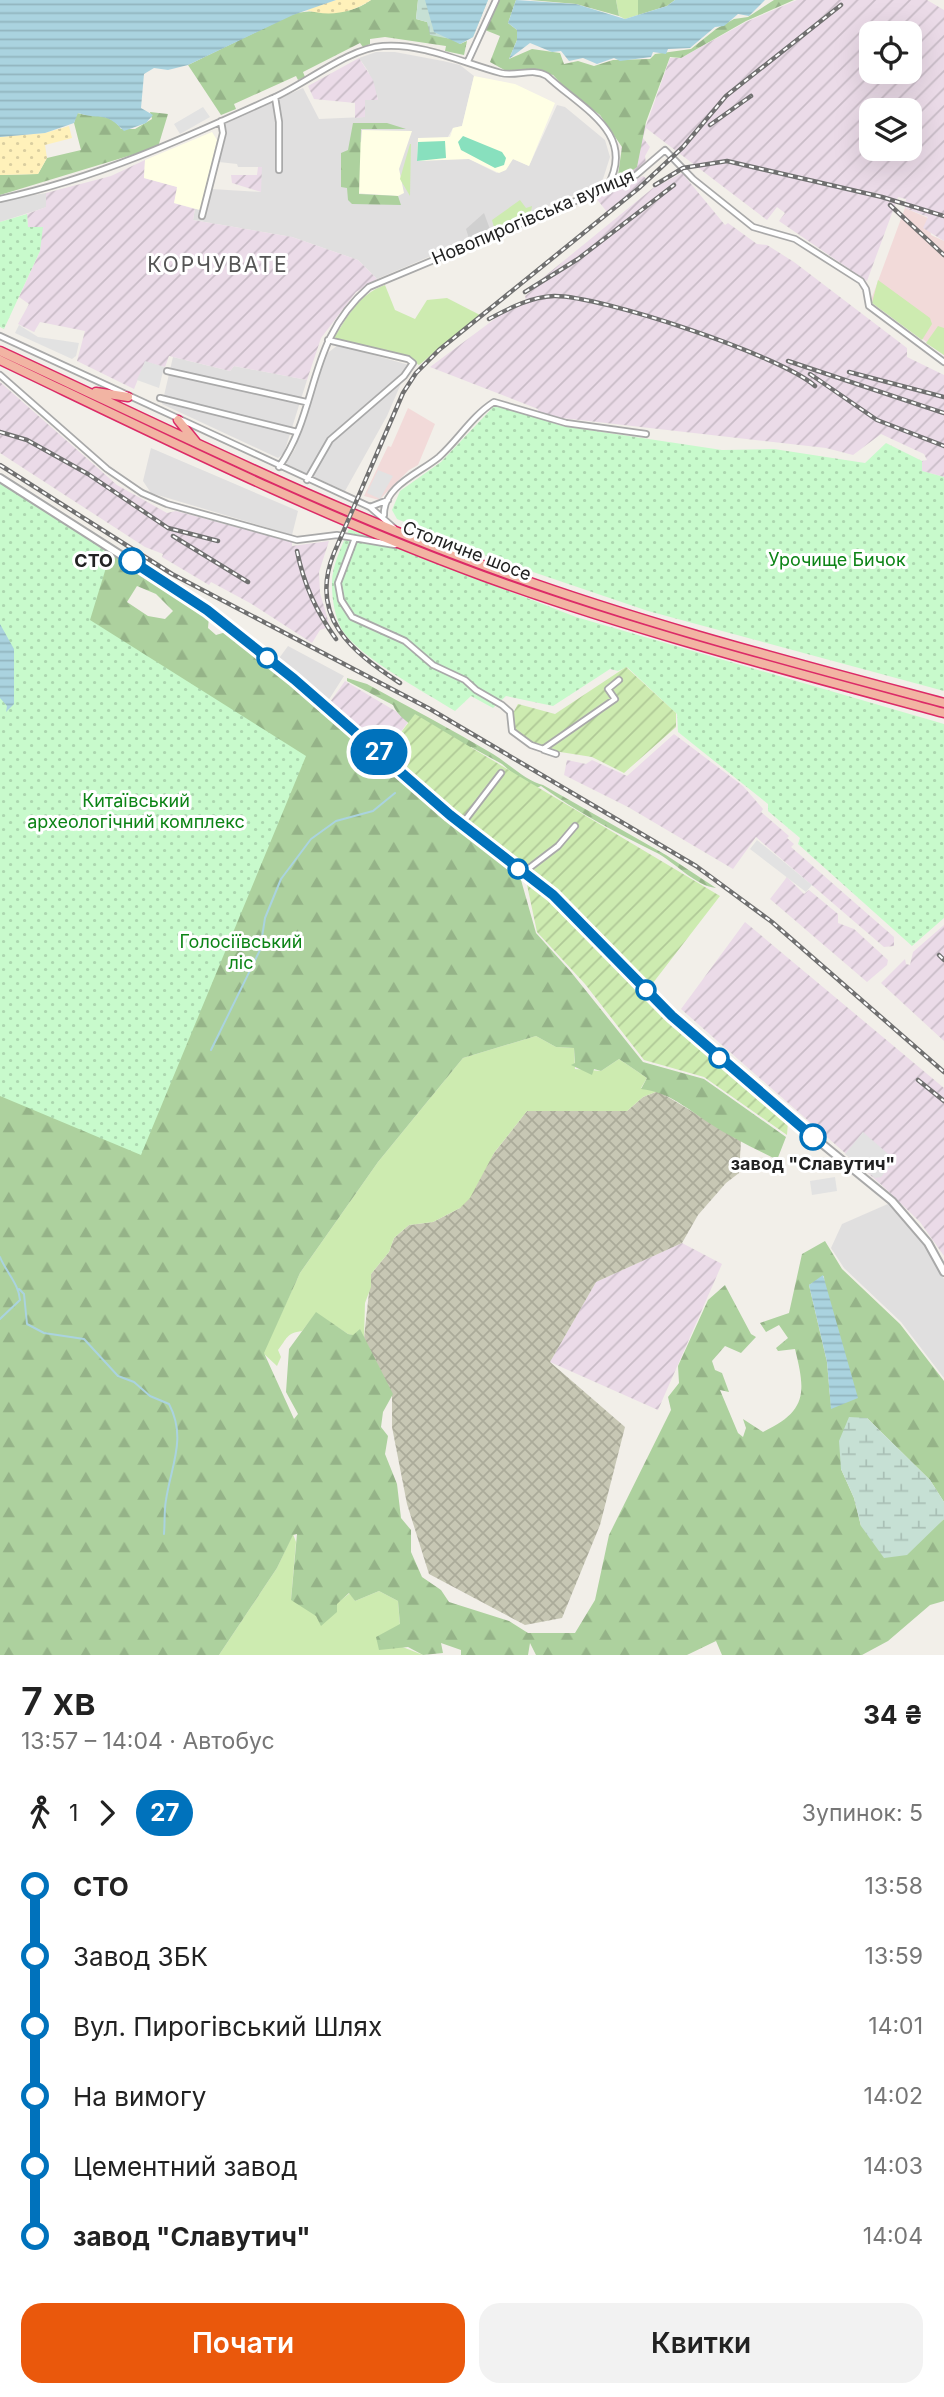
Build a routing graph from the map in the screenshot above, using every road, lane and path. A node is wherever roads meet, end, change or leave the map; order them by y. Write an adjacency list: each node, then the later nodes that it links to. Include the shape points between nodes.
1 (496, 0): 2 (street)
2 (468, 61): 3 (street, via 395,46 371,48); 6 (street, via 505,74 543,73 605,126 617,151)
3 (275, 97): 4 (street); 5 (street)
4 (221, 121): 7 (street, via 115,168); 8 (street, via 223,133)
5 (279, 170)
6 (607, 188): 10 (street, Новопирогівська вулиця, via 376,283 358,296); 13 (street, Новопирогівська вулиця, via 636,175 665,150 753,227 795,239 862,281 869,306)
7 (0, 199)
8 (202, 216)
9 (0, 336): 17 (street)
10 (328, 340): 19 (street, Новопирогівська вулиця); 26 (street, via 413,363 330,440)
11 (0, 351): 16 (highway, Столичне шосе)
12 (0, 360): 32 (highway, Столичне шосе, via 289,497)
13 (944, 362)
14 (167, 371): 19 (street)
15 (0, 375): 31 (street, via 107,469 142,493 297,540 331,535)
16 (86, 391): 17 (highway); 23 (highway, Столичне шосе)
17 (128, 397): 20 (street)
18 (160, 398): 21 (street)
19 (306, 402): 21 (street, Новопирогівська вулиця)
20 (178, 420): 23 (highway); 24 (street)
21 (297, 432): 24 (street, Новопирогівська вулиця)
22 (646, 434): 27 (street, via 566,423 494,402)
23 (198, 444): 30 (highway, Столичне шосе)
24 (279, 467): 26 (street)
25 (0, 478): 39 (street, via 207,610)
26 (307, 480): 28 (street)
27 (388, 499): 28 (street); 29 (street)
28 (370, 507): 29 (street)
29 (384, 516): 30 (street)
30 (396, 531): 34 (highway, Столичне шосе, via 658,624)
31 (355, 538): 32 (street); 36 (street, via 338,583 341,600 352,617 405,641 433,665 502,705 510,712 512,731)
32 (410, 547): 35 (highway, Столичне шосе, via 631,626)
33 (619, 680): 36 (street, via 608,689 615,699)
34 (944, 703)
35 (944, 713)
36 (543, 749): 37 (street)
37 (556, 754)
38 (501, 773): 39 (street)
39 (462, 824): 41 (street)
40 (575, 826): 41 (street)
41 (523, 873): 42 (street, via 553,895 729,1068 892,1201 928,1243)
42 (944, 1272)

